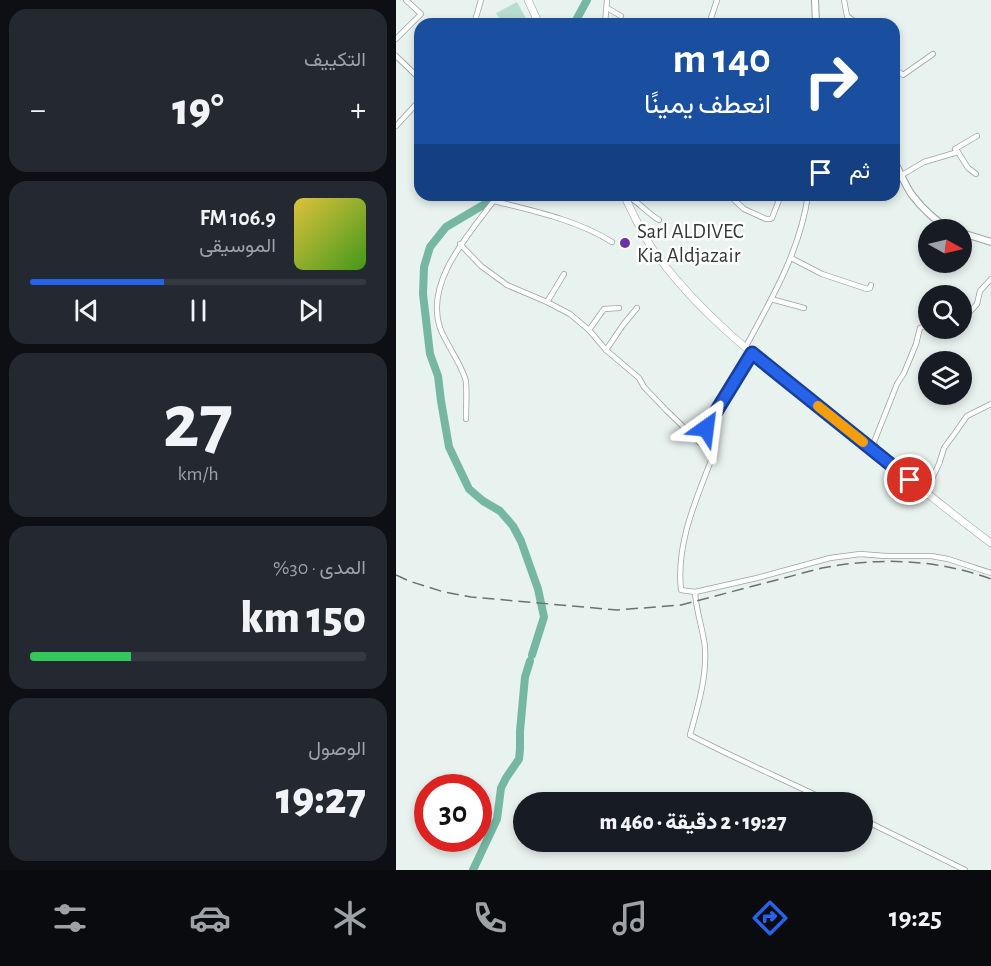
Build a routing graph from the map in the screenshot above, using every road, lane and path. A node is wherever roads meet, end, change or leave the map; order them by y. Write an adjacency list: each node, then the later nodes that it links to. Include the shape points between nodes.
1 (406, 0): 10 (street, via 421,14)
2 (481, 0): 11 (street)
3 (528, 0): 12 (main road)
4 (608, 0): 8 (street)
5 (717, 0): 14 (street)
6 (815, 0): 15 (street)
7 (844, 0): 16 (street)
8 (607, 8): 9 (street); 13 (street)
9 (621, 16)
10 (417, 18)
11 (476, 18)
12 (536, 18)
13 (606, 18)
14 (711, 18)
15 (816, 18)
16 (850, 18)
17 (414, 21): 18 (street)
18 (396, 39)
19 (933, 54): 22 (street, via 903,75)
20 (396, 56): 21 (street)
21 (414, 73)
22 (900, 73)
23 (414, 106): 24 (street)
24 (396, 126)
25 (976, 136): 26 (street, via 955,148)
26 (958, 152): 28 (street); 29 (street, via 924,162)
27 (900, 172): 29 (street)
28 (976, 174)
29 (902, 175): 36 (street, via 913,195)
30 (494, 201): 39 (street, via 548,214 595,231); 41 (street)
31 (628, 201): 54 (main road, via 646,238 676,279)
32 (637, 201): 37 (street)
33 (735, 201): 34 (street, via 766,219 772,218)
34 (779, 201)
35 (807, 201): 42 (street)
36 (937, 219)
37 (659, 220)
38 (972, 236): 40 (street)
39 (612, 242)
40 (991, 242)
41 (460, 244): 47 (street, via 507,285); 58 (street, via 440,285 437,310 440,327 466,380)
42 (791, 258): 45 (street, via 822,274 867,289); 46 (street)
43 (564, 274): 47 (street)
44 (991, 279): 51 (street)
45 (871, 285)
46 (771, 299): 50 (street); 54 (street)
47 (547, 302): 52 (street)
48 (619, 308): 52 (street, via 604,309)
49 (637, 308): 55 (street)
50 (804, 308)
51 (972, 309)
52 (589, 330): 55 (street)
53 (918, 336): 60 (street, via 874,442)
54 (745, 348): 56 (main road)
55 (606, 350): 59 (street, via 639,378)
56 (752, 353): 59 (street, via 706,428); 60 (main road)
57 (991, 404): 61 (street, via 967,416 944,448)
58 (466, 419)
59 (701, 444): 64 (street, via 712,458 688,523 679,568 681,590)
60 (876, 452): 61 (main road)
61 (927, 494): 62 (main road)
62 (991, 543)
63 (991, 573): 64 (street, via 931,556 860,554)
64 (695, 592): 65 (street, via 705,647 702,690 690,735)
65 (810, 792)
66 (873, 824): 67 (street)
67 (965, 870)

